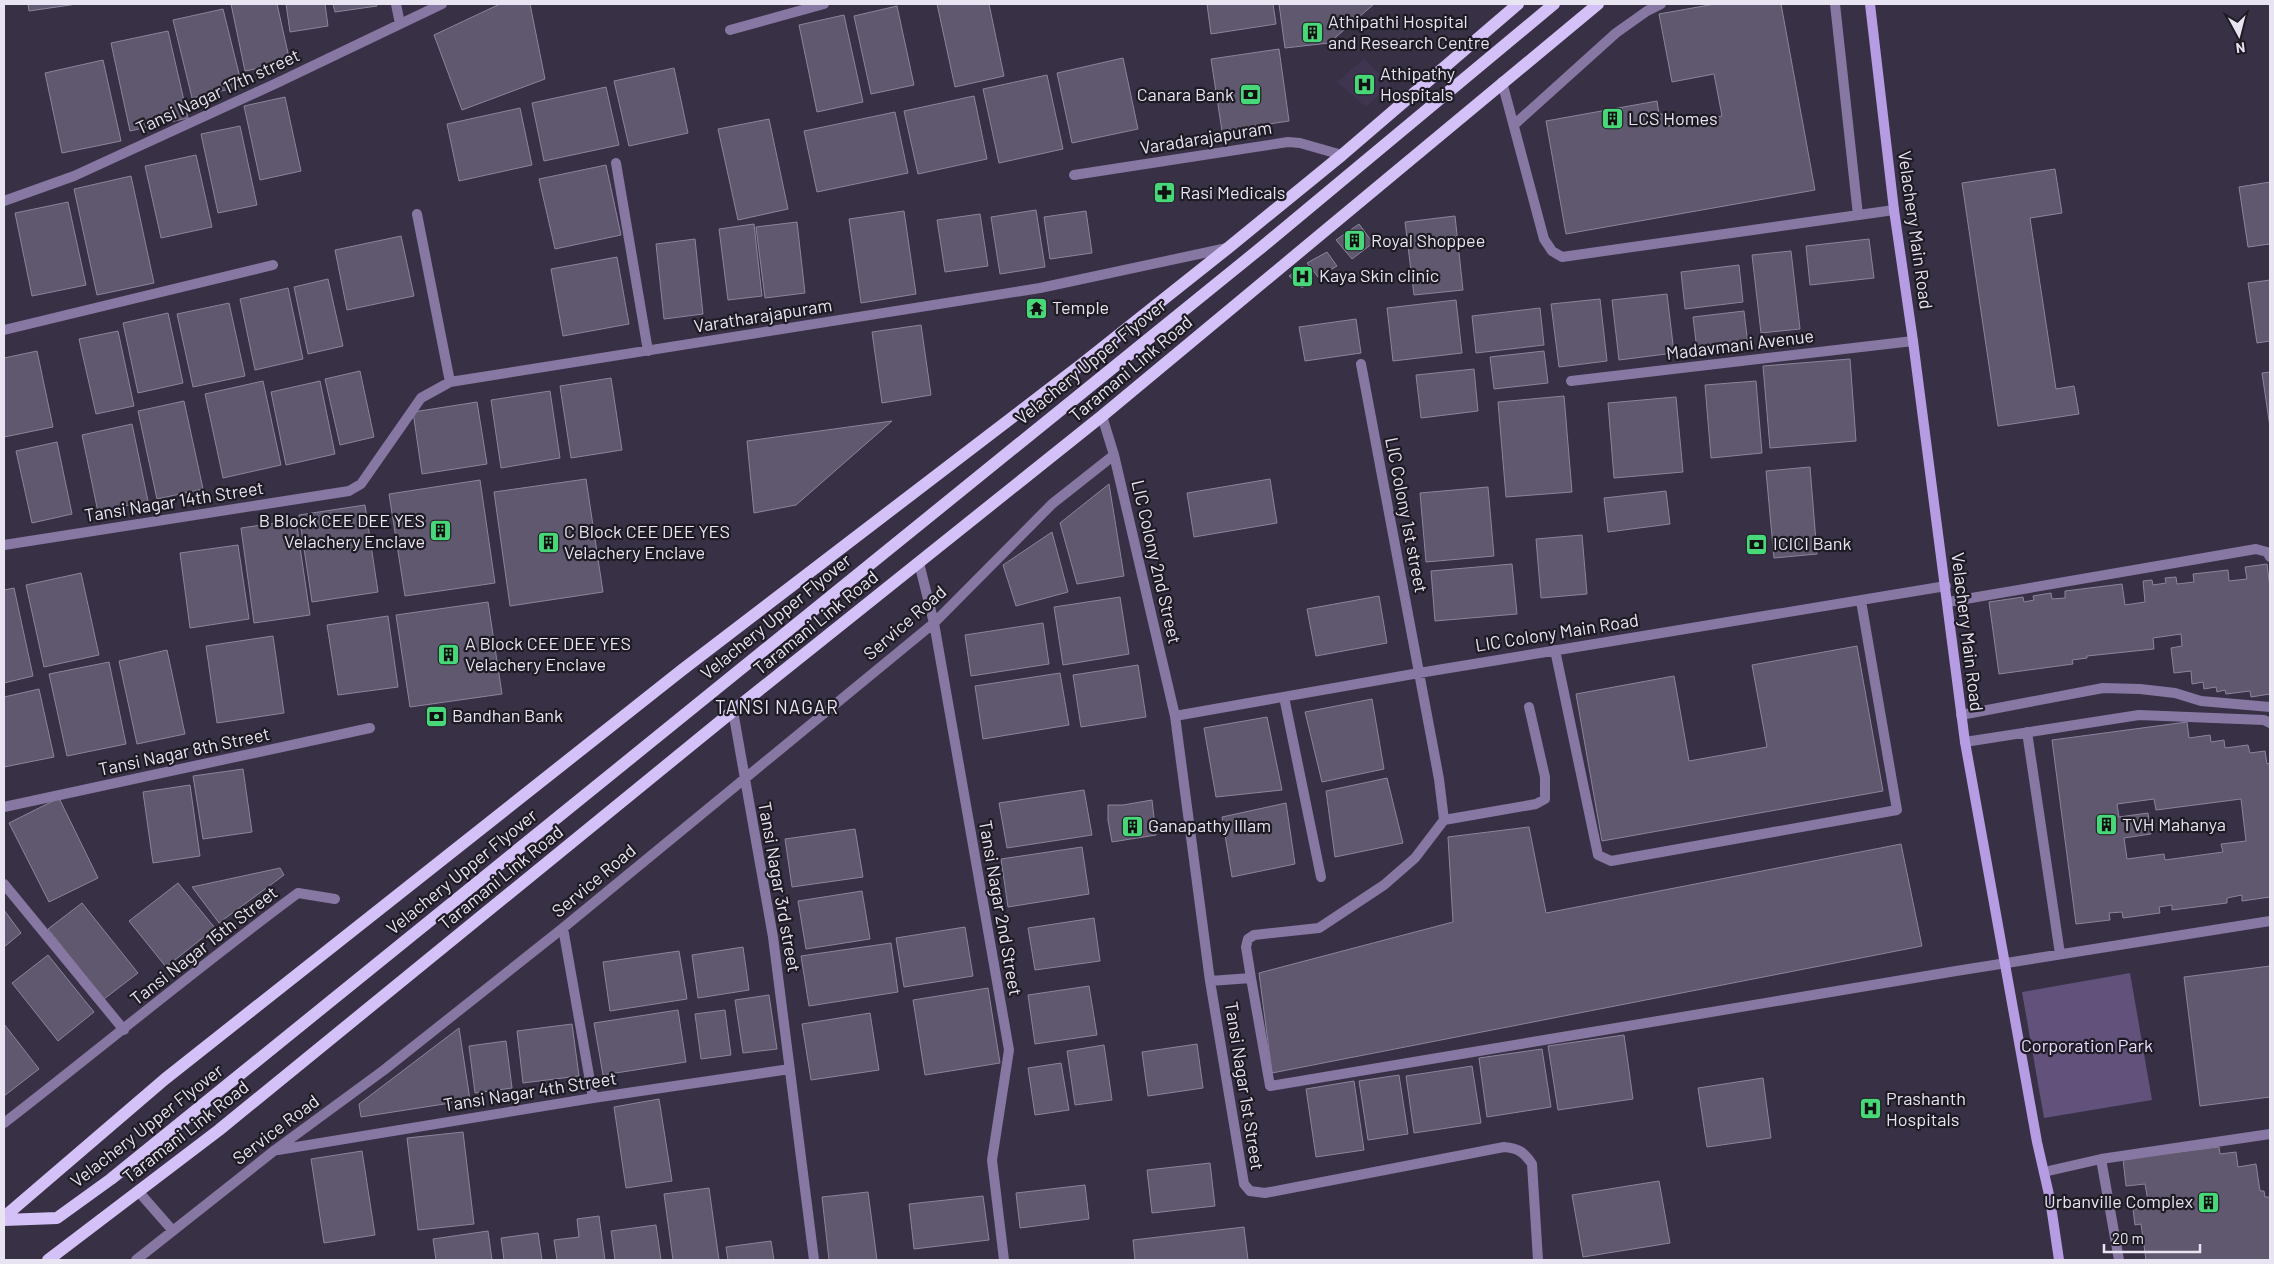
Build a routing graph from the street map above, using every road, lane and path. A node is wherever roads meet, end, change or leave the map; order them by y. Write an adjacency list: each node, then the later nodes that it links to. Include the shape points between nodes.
1 (396, 4): 10 (street)
2 (442, 4): 10 (street, Tansi Nagar 17th street)
3 (824, 4): 11 (street)
4 (1518, 4): 14 (main road, Taramani Link Road)
5 (1554, 4): 72 (main road, Velachery Upper Flyover, via 1262,246 111,1179 57,1218)
6 (1598, 4): 12 (main road, Taramani Link Road)
7 (1661, 4): 13 (street, via 1616,33)
8 (1835, 4): 20 (street)
9 (1870, 4): 18 (main road, Velachery Main Road)
10 (400, 24): 17 (street, Tansi Nagar 17th street, via 74,176)
11 (730, 30)
12 (1502, 82): 13 (street); 29 (main road, Taramani Link Road)
13 (1515, 124): 20 (street, via 1544,239 1552,251 1562,257)
14 (1342, 155): 16 (street, Varadarajapuram, via 1288,142); 21 (main road, Taramani Link Road)
15 (616, 163): 25 (street)
16 (1074, 175)
17 (4, 201)
18 (1894, 210): 20 (street); 24 (main road, Velachery Main Road)
19 (417, 214): 28 (street)
20 (1858, 215)
21 (1228, 248): 25 (street, Varatharajapuram, via 1040,288); 72 (main road, Taramani Link Road, via 603,732 164,1079)
22 (273, 265): 23 (street)
23 (4, 330)
24 (1913, 341): 27 (street, Madavmani Avenue); 35 (main road, Velachery Main Road)
25 (648, 351): 28 (street, Varatharajapuram)
26 (1361, 364): 40 (street, LIC Colony 1st street)
27 (1571, 381)
28 (450, 382): 31 (street, Varatharajapuram, via 421,398 361,484)
29 (1102, 416): 30 (street, LIC Colony 2nd Street); 34 (main road, Taramani Link Road)
30 (1114, 455): 38 (street, Service Road, via 1052,504); 46 (street, LIC Colony 2nd Street)
31 (350, 491): 32 (street, Tansi Nagar 14th Street)
32 (4, 545)
33 (2270, 557): 37 (street, via 2267,552 2256,550)
34 (919, 563): 38 (street, Tansi Nagar 2nd Street); 44 (main road, Taramani Link Road)
35 (1946, 586): 36 (street, LIC Colony Main Road); 37 (main road, Velachery Main Road)
36 (1861, 601): 39 (street, LIC Colony Main Road); 39 (street, via 1896,810 1611,861 1598,855)
37 (1948, 602): 45 (main road, Velachery Main Road)
38 (934, 623): 51 (street, Service Road); 77 (street, Tansi Nagar 2nd Street, via 1009,1050 992,1160)
39 (1555, 650): 40 (street, LIC Colony Main Road)
40 (1419, 673): 41 (street, LIC Colony Main Road); 53 (street, LIC Colony 1st street)
41 (1284, 697): 46 (street, LIC Colony Main Road); 54 (street)
42 (2270, 706): 45 (street, via 2201,701 2175,693 2140,689 2103,688)
43 (1529, 707): 53 (street, via 1545,777 1544,799 1536,804)
44 (733, 711): 51 (street, Tansi Nagar 3rd street); 71 (main road, Taramani Link Road, via 226,1124)
45 (1961, 715): 50 (main road, Velachery Main Road)
46 (1175, 716): 62 (street, Tansi Nagar 1st Street)
47 (2270, 723): 49 (street, via 2264,720 2139,715)
48 (370, 728): 52 (street, Tansi Nagar 8th Street)
49 (2027, 732): 50 (street); 59 (street)
50 (1965, 742): 60 (main road, Velachery Main Road)
51 (744, 778): 58 (street, Service Road); 64 (street, Tansi Nagar 3rd street, via 774,937)
52 (4, 807)
53 (1444, 820): 61 (street, via 1415,858 1384,885 1319,928 1254,935 1248,939 1246,947)
54 (1321, 877)
55 (4, 884): 63 (street)
56 (335, 899): 63 (street, Tansi Nagar 15th Street, via 298,893 222,949)
57 (2270, 921): 59 (street)
58 (563, 928): 65 (street); 68 (street, Service Road, via 384,1070)
59 (2060, 954): 60 (street)
60 (2004, 964): 61 (street, via 1270,1086); 70 (main road, Velachery Main Road)
61 (1251, 978): 62 (street)
62 (1210, 980): 78 (street, Tansi Nagar 1st Street, via 1241,1176 1250,1191 1265,1194 1516,1148 1532,1164)
63 (124, 1030): 66 (street, Tansi Nagar 15th Street)
64 (790, 1069): 65 (street, Tansi Nagar 4th Street); 76 (street, Tansi Nagar 3rd street)
65 (592, 1098): 68 (street, Tansi Nagar 4th Street)
66 (4, 1123)
67 (2270, 1134): 69 (street)
68 (275, 1150): 73 (street, Service Road)
69 (2101, 1159): 70 (street); 80 (street)
70 (2044, 1172): 79 (main road, Velachery Main Road)
71 (138, 1191): 73 (street); 74 (main road, Taramani Link Road)
72 (4, 1218)
73 (173, 1231): 75 (street, Service Road)
74 (48, 1260)
75 (136, 1260)
76 (814, 1260)
77 (1004, 1260)
78 (1538, 1260)
79 (2059, 1260)
80 (2119, 1260)

